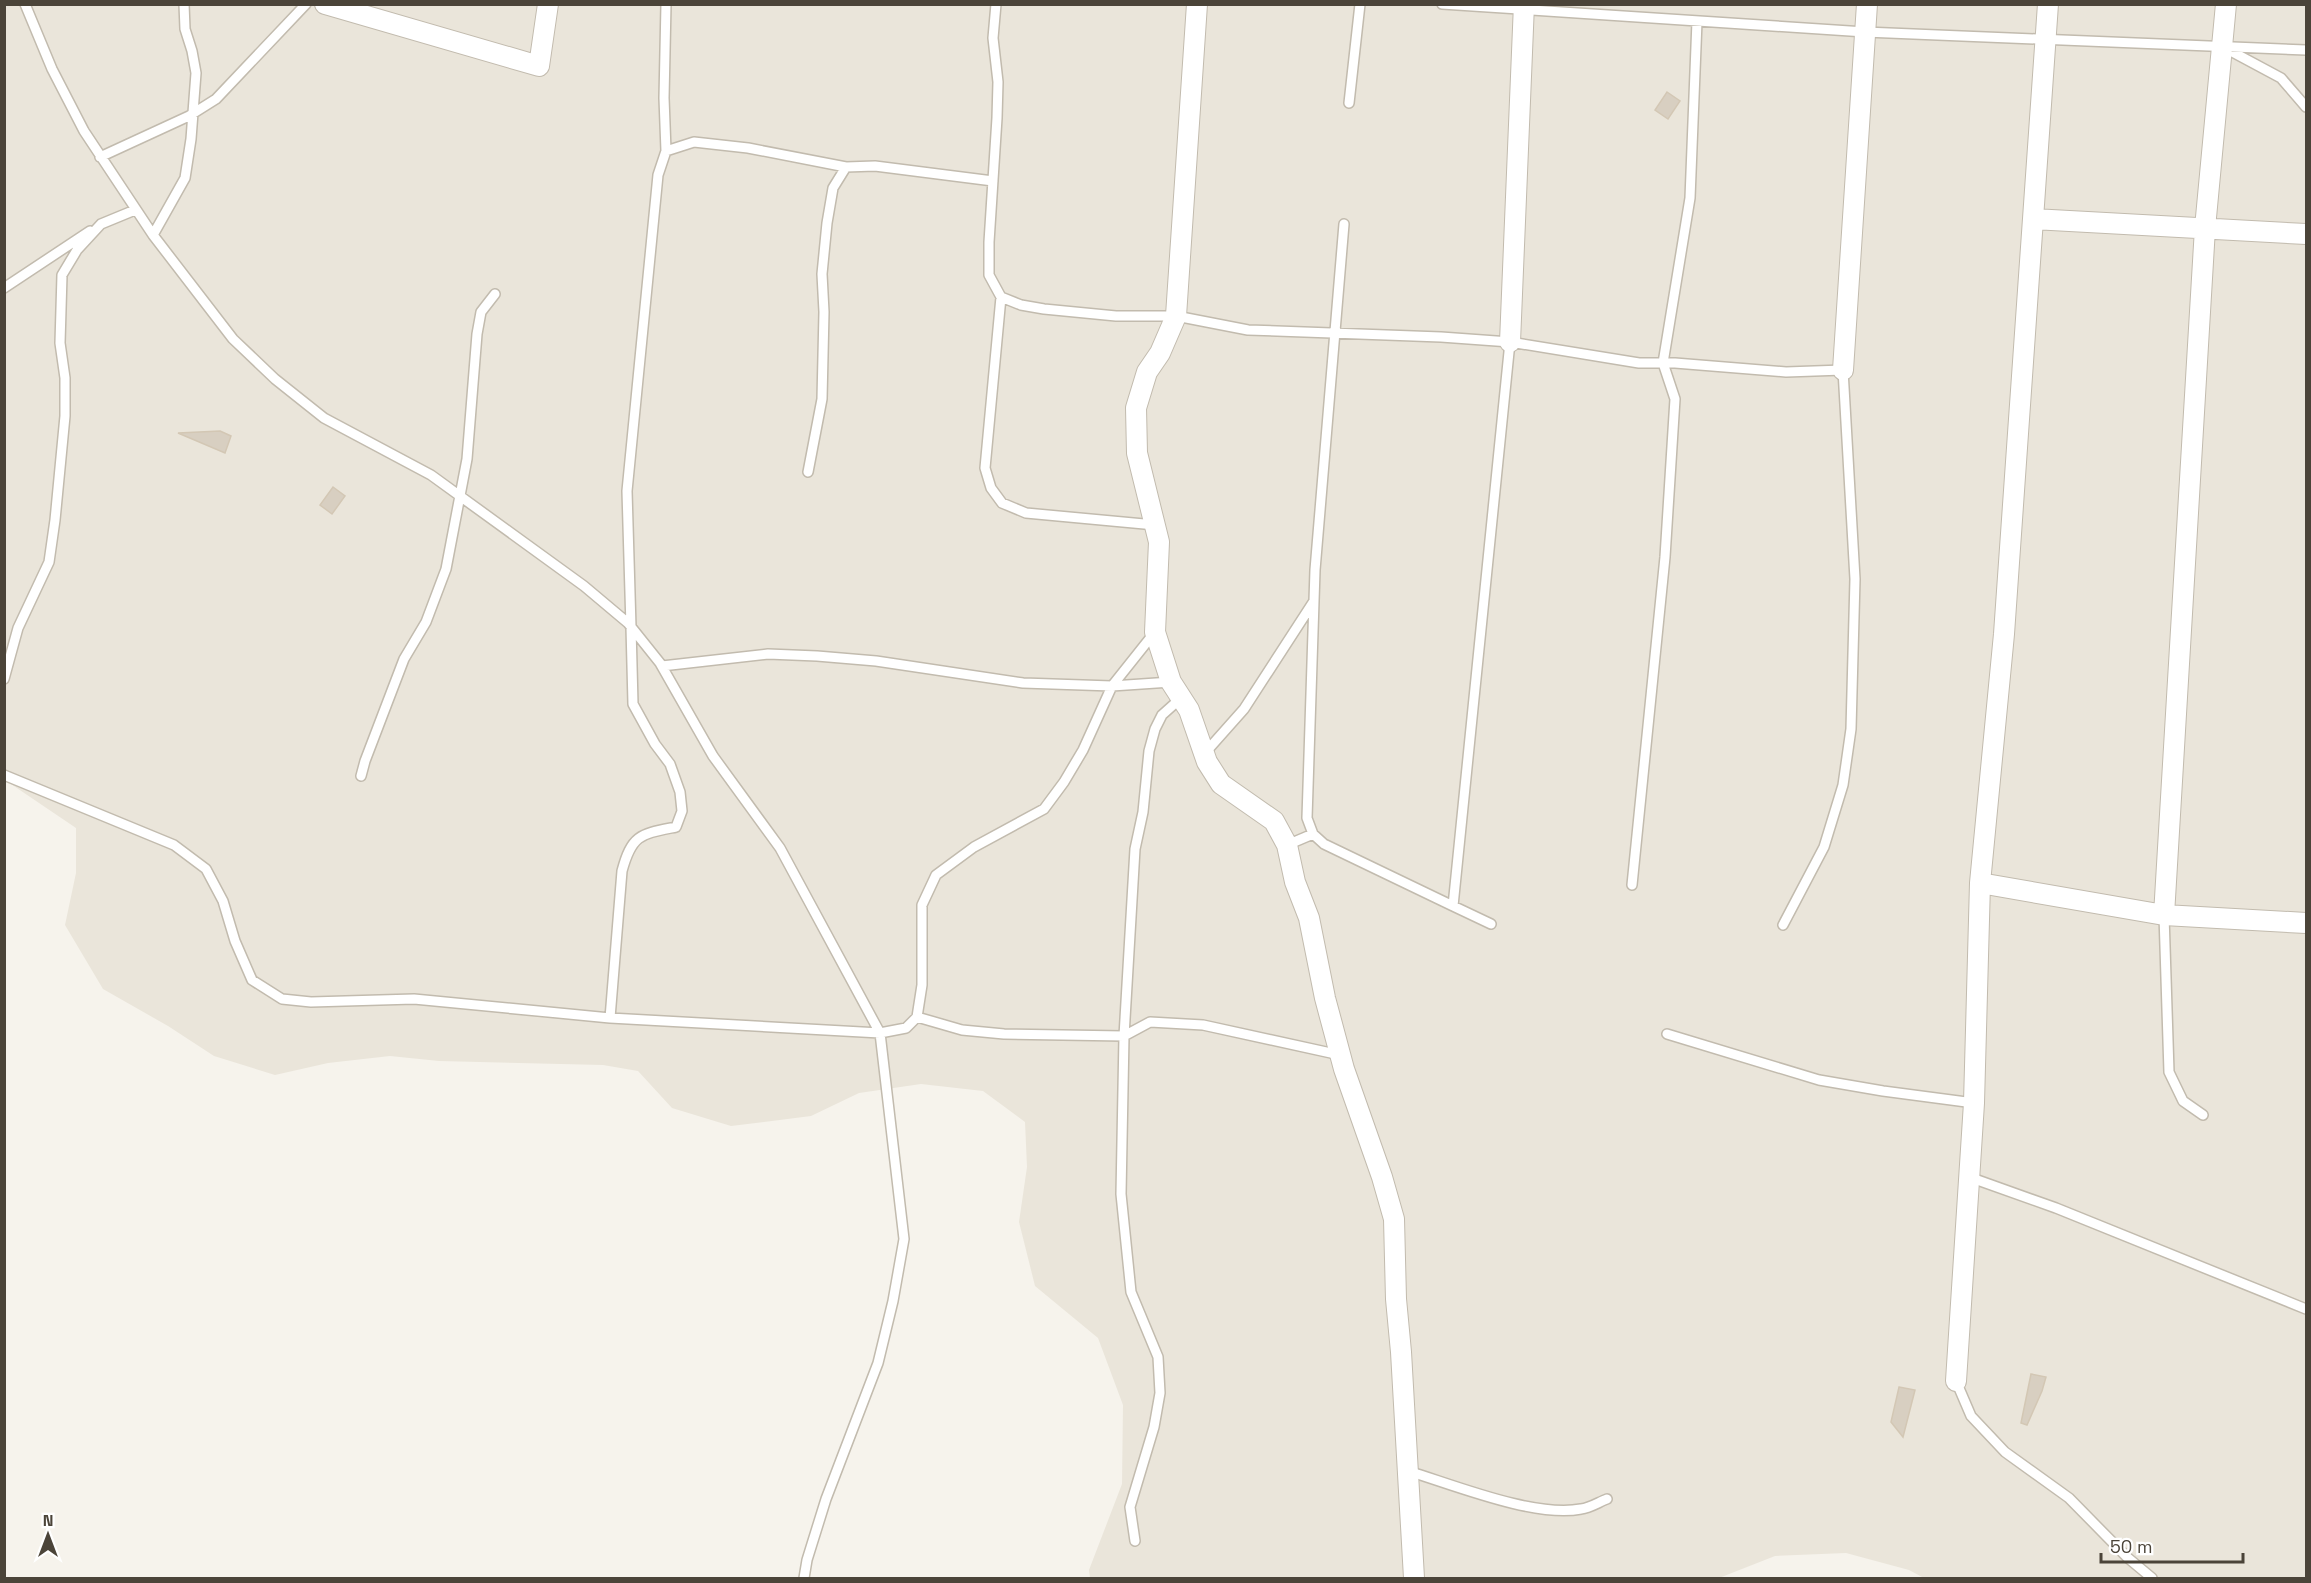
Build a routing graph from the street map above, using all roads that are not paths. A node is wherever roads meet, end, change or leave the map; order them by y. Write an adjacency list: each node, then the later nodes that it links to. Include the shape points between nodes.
1 (25, 4): 24 (lane, via 52,69)
2 (184, 4): 22 (lane, via 184,29 196,72)
3 (306, 4): 22 (lane, via 216,99)
4 (326, 4): 5 (street, via 538,66)
5 (548, 4)
6 (666, 4): 23 (lane)
7 (996, 4): 26 (lane, via 993,38 998,82)
8 (1197, 4): 37 (street)
9 (1360, 4): 20 (lane)
10 (1442, 4): 14 (lane)
11 (1867, 4): 16 (street)
12 (2048, 4): 17 (street)
13 (2226, 4): 18 (street)
14 (1524, 7): 15 (lane); 39 (street)
15 (1697, 21): 16 (lane); 40 (lane, via 1690,198)
16 (1865, 32): 17 (lane); 41 (street)
17 (2046, 39): 18 (lane); 28 (street)
18 (2222, 47): 19 (lane); 21 (lane, via 2282,78); 31 (street)
19 (2307, 50)
20 (1349, 104)
21 (2307, 107)
22 (193, 114): 24 (lane); 33 (lane, via 184,178)
23 (666, 151): 25 (lane, via 694,142); 46 (lane, via 658,175 627,491)
24 (100, 157): 27 (lane)
25 (846, 167): 26 (lane, via 875,166); 42 (lane, via 833,188 827,223 822,274 822,399)
26 (993, 181): 36 (lane, via 989,275)
27 (135, 210): 29 (lane); 33 (lane)
28 (2033, 219): 31 (street); 57 (street, via 2004,634)
29 (101, 224): 34 (lane); 49 (lane, via 77,250 62,275 60,343 65,416 49,562 18,628)
30 (1344, 224): 38 (lane)
31 (2205, 228): 32 (street); 60 (street)
32 (2307, 234)
33 (153, 235): 43 (lane, via 233,339 275,380 324,418)
34 (4, 288)
35 (495, 294): 43 (lane, via 481,312 477,334 467,459)
36 (1000, 297): 37 (lane, via 1021,305 1063,311); 44 (lane, via 986,468 1002,503 1026,513)
37 (1176, 316): 38 (lane, via 1248,330); 44 (street, via 1147,372 1136,408 1137,453)
38 (1336, 333): 39 (lane); 45 (lane)
39 (1510, 342): 40 (lane, via 1639,363); 59 (lane)
40 (1663, 363): 41 (lane, via 1786,372); 58 (lane, via 1675,399 1674,422 1665,557)
41 (1843, 370): 63 (lane, via 1855,579 1851,729 1843,785 1824,847)
42 (808, 472)
43 (460, 495): 46 (lane, via 584,586); 54 (lane, via 446,568 426,622 404,659)
44 (1155, 525): 47 (street, via 1159,542)
45 (1314, 601): 52 (lane, via 1244,709); 55 (lane, via 1307,818)
46 (631, 627): 48 (lane); 65 (lane, via 633,704 670,764 680,792 681,811 676,827 638,838 627,851)
47 (1155, 632): 50 (lane); 51 (street)
48 (662, 666): 50 (lane, via 768,654 817,656 1023,683); 66 (lane, via 713,756 780,848)
49 (4, 679)
50 (1112, 686): 51 (lane); 64 (lane, via 1083,750 1044,809 974,847 936,875 922,905 922,986)
51 (1176, 690): 52 (street, via 1189,710); 68 (lane, via 1155,729 1149,751 1135,849)
52 (1204, 754): 56 (street, via 1221,784 1274,821)
53 (4, 775): 65 (lane, via 174,845 206,869 223,901 252,980 282,999 414,999)
54 (361, 776)
55 (1313, 834): 56 (lane); 59 (lane, via 1341,854)
56 (1287, 845): 69 (street, via 1295,882 1309,918)
57 (1980, 883): 60 (street); 70 (street)
58 (1632, 885)
59 (1454, 906): 62 (lane)
60 (2164, 915): 61 (street); 71 (lane, via 2169,1072 2183,1101)
61 (2307, 922)
62 (1491, 924)
63 (1783, 925)
64 (917, 1017): 66 (lane, via 906,1028); 68 (lane, via 962,1030 1004,1034)
65 (610, 1018): 66 (lane)
66 (880, 1033): 78 (lane, via 904,1239 878,1363 826,1499)
67 (1667, 1034): 70 (lane, via 1820,1080)
68 (1124, 1036): 69 (lane, via 1150,1022 1203,1025); 77 (lane, via 1120,1194 1131,1292 1158,1357 1160,1393 1130,1507)
69 (1340, 1055): 75 (street, via 1394,1219)
70 (1974, 1103): 72 (street)
71 (2203, 1115)
72 (1969, 1177): 73 (lane); 74 (street)
73 (2307, 1309)
74 (1956, 1381): 80 (lane, via 1971,1416 2005,1452 2069,1498)
75 (1408, 1471): 76 (lane, via 1500,1500 1546,1509 1581,1509); 79 (street)
76 (1607, 1499)
77 (1135, 1541)
78 (804, 1578)
79 (1414, 1578)
80 (2152, 1578)

